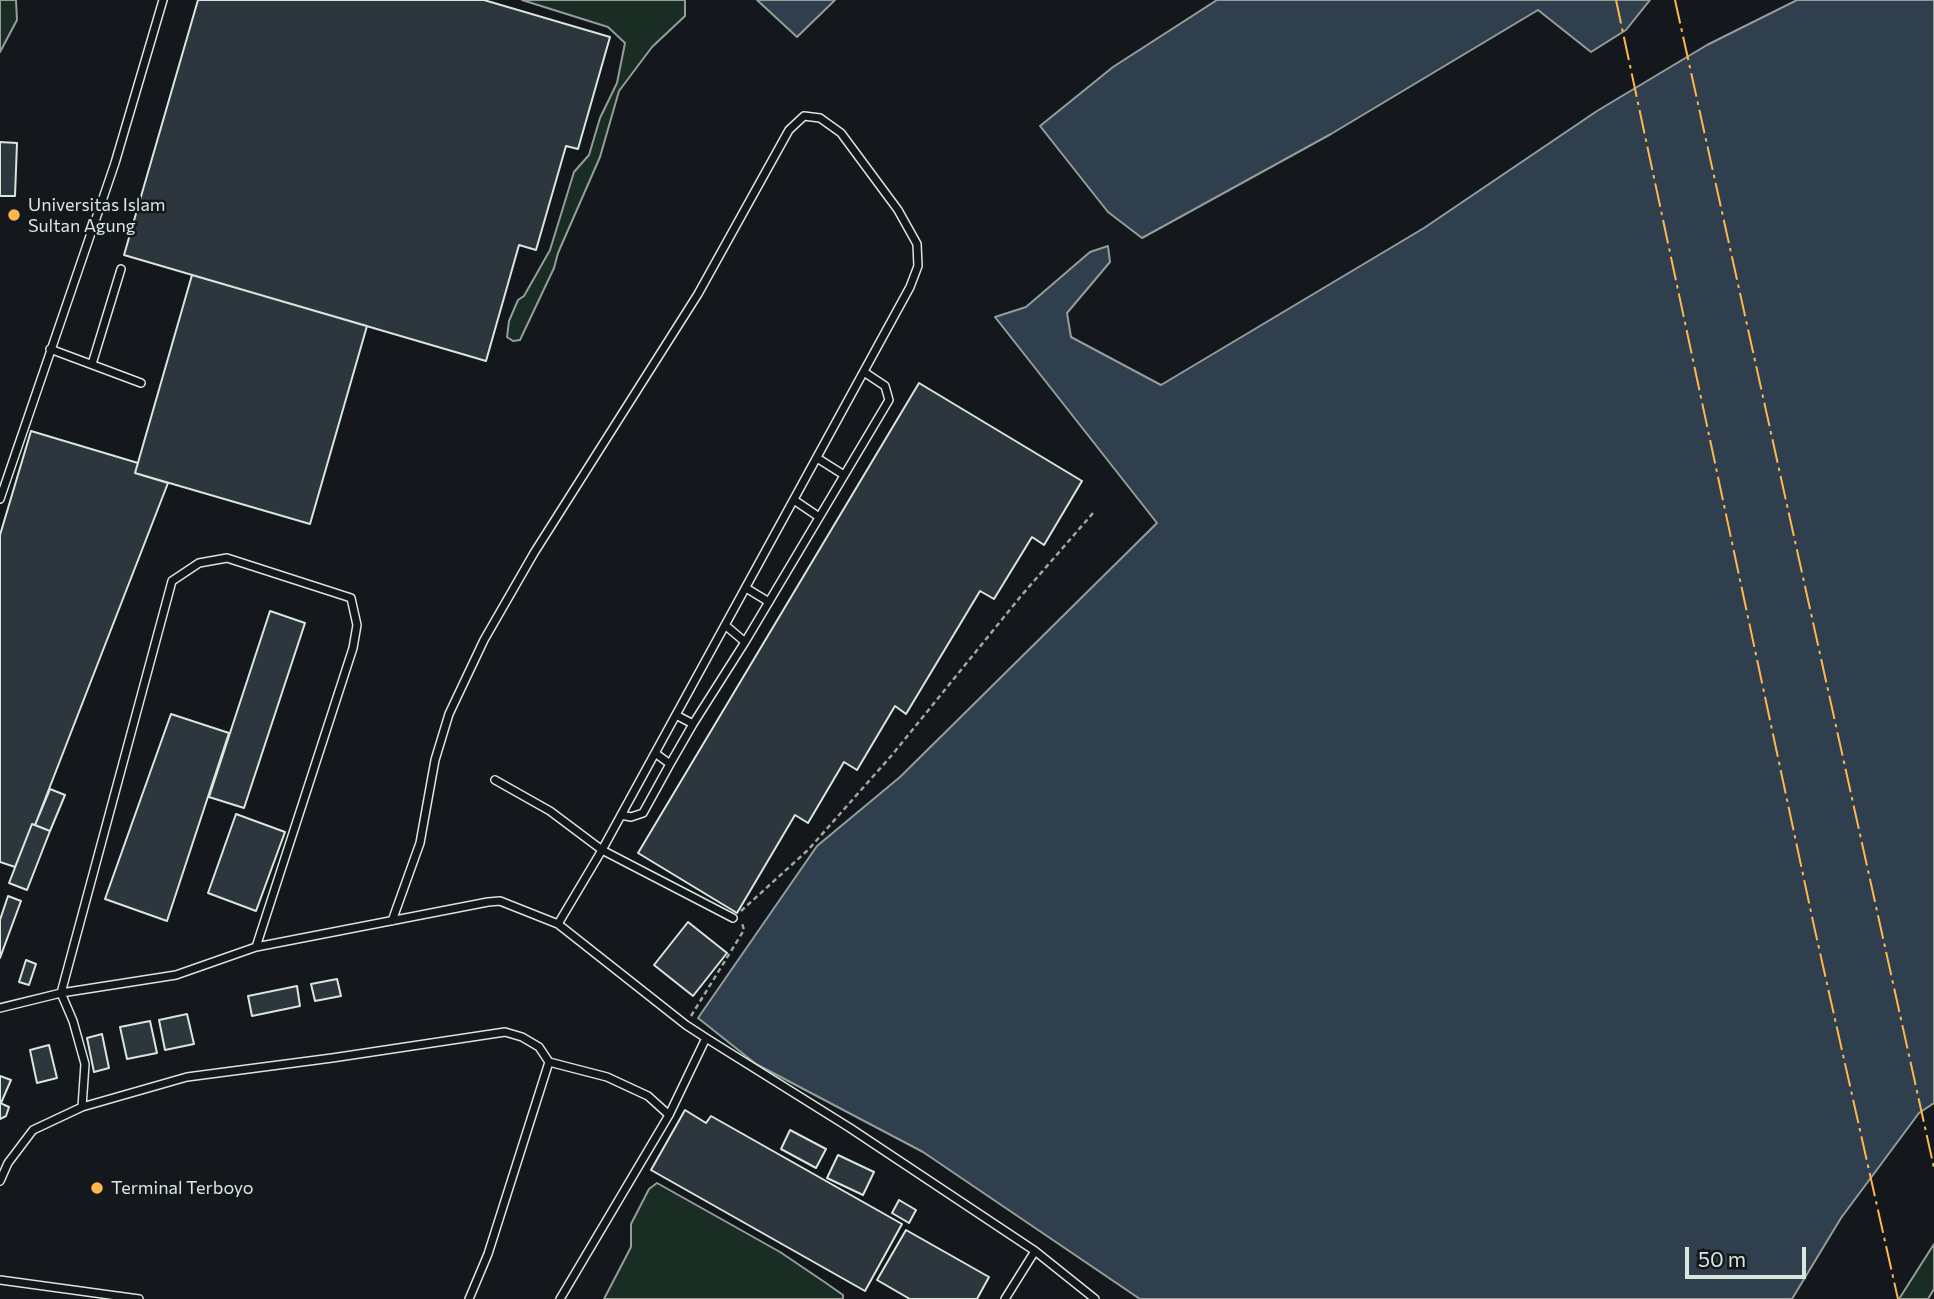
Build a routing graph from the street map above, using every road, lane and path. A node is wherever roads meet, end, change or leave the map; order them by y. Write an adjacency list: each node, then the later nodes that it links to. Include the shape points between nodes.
1 (163, 0): 3 (lane, via 116,163)
2 (121, 269): 4 (lane)
3 (50, 348): 4 (lane); 9 (lane)
4 (92, 364): 6 (lane)
5 (864, 372): 7 (lane); 8 (lane, via 885,386 889,400); 25 (lane, via 910,287 918,266 917,244 841,132 820,118 804,116 789,130 698,294 484,640 449,714 435,760 420,843)
6 (141, 383)
7 (817, 458): 8 (lane); 10 (lane)
8 (844, 475): 12 (lane)
9 (0, 499)
10 (794, 500): 12 (lane); 13 (lane)
11 (1093, 513): 24 (path, via 825,831)
12 (820, 517): 14 (lane)
13 (746, 588): 14 (lane); 15 (lane)
14 (769, 602): 16 (lane)
15 (725, 625): 16 (lane); 17 (lane)
16 (745, 642): 18 (lane)
17 (676, 715): 18 (lane); 19 (lane)
18 (693, 724): 20 (lane)
19 (655, 753): 20 (lane); 22 (lane)
20 (670, 764): 22 (lane, via 643,813)
21 (495, 780): 23 (lane, via 550,811)
22 (621, 815): 23 (lane)
23 (602, 850): 24 (lane); 26 (lane)
24 (733, 918): 30 (path, via 744,930)
25 (392, 921): 26 (lane, via 500,901); 27 (lane)
26 (558, 924): 30 (lane)
27 (256, 947): 28 (lane, via 176,975); 28 (lane, via 357,625 351,598 227,558 200,563 172,581)
28 (61, 993): 29 (lane); 33 (lane, via 85,1064)
29 (0, 1008)
30 (686, 1025): 31 (lane)
31 (706, 1038): 34 (lane); 36 (lane)
32 (549, 1062): 33 (lane, via 540,1047 505,1032 187,1077); 34 (lane, via 607,1077 648,1096); 39 (lane, via 488,1254)
33 (82, 1107): 35 (lane, via 33,1130)
34 (669, 1115): 40 (lane)
35 (0, 1181)
36 (1035, 1251): 41 (lane); 42 (lane)
37 (0, 1280): 38 (lane)
38 (139, 1299)
39 (469, 1299)
40 (560, 1299)
41 (1005, 1299)
42 (1095, 1299)

